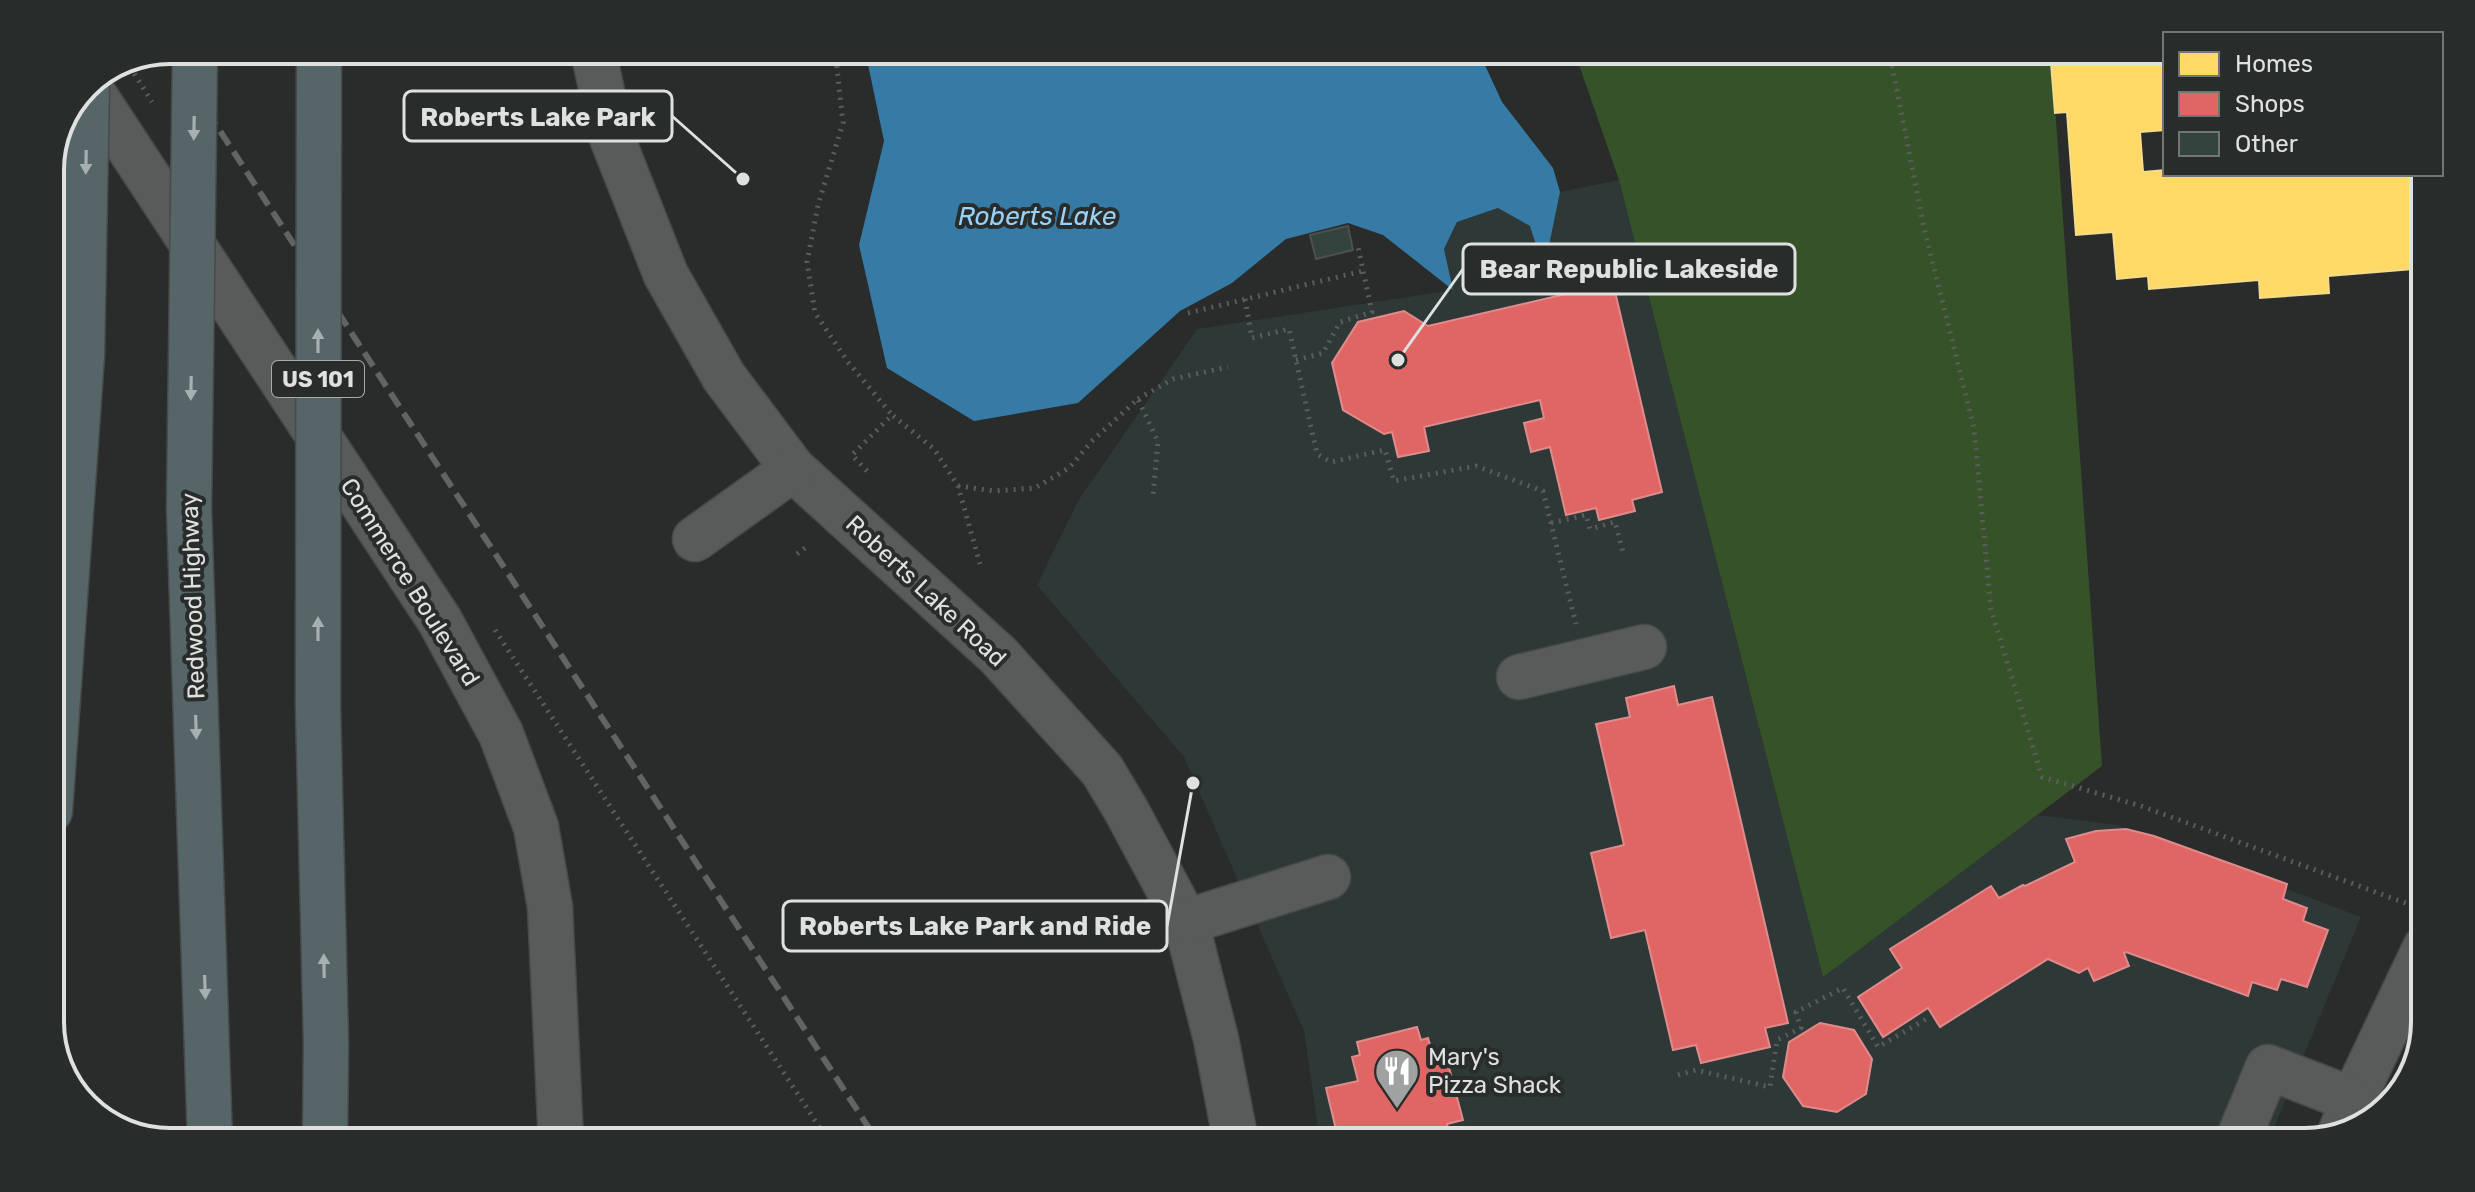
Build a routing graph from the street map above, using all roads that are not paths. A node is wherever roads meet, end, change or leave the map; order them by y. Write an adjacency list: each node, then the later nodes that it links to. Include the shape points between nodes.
1 (195, 64): 16 (highway, Redwood Highway, one-way to 16, bridge, via 189,509)
2 (319, 64): 14 (highway, US 101, one-way to 2, bridge, via 318,707)
3 (596, 64): 6 (street, Roberts Lake Road, via 612,138 666,275 724,377)
4 (95, 96): 19 (street, Commerce Boulevard, via 440,621 501,734 536,827 550,907)
5 (87, 105): 8 (highway, one-way to 8, bridge, via 82,355)
6 (793, 469): 7 (street); 12 (street, Roberts Lake Road, via 998,655 1102,770)
7 (695, 539)
8 (64, 612)
9 (1644, 647): 10 (street)
10 (1519, 677)
11 (1328, 877): 12 (street)
12 (1186, 922): 20 (street, Roberts Lake Road)
13 (2411, 978): 15 (street)
14 (326, 1044): 17 (highway, US 101); 18 (highway)
15 (2347, 1115): 21 (street, via 2268,1067)
16 (210, 1128)
17 (325, 1128)
18 (337, 1128)
19 (560, 1128)
20 (1233, 1128)
21 (2243, 1128)

